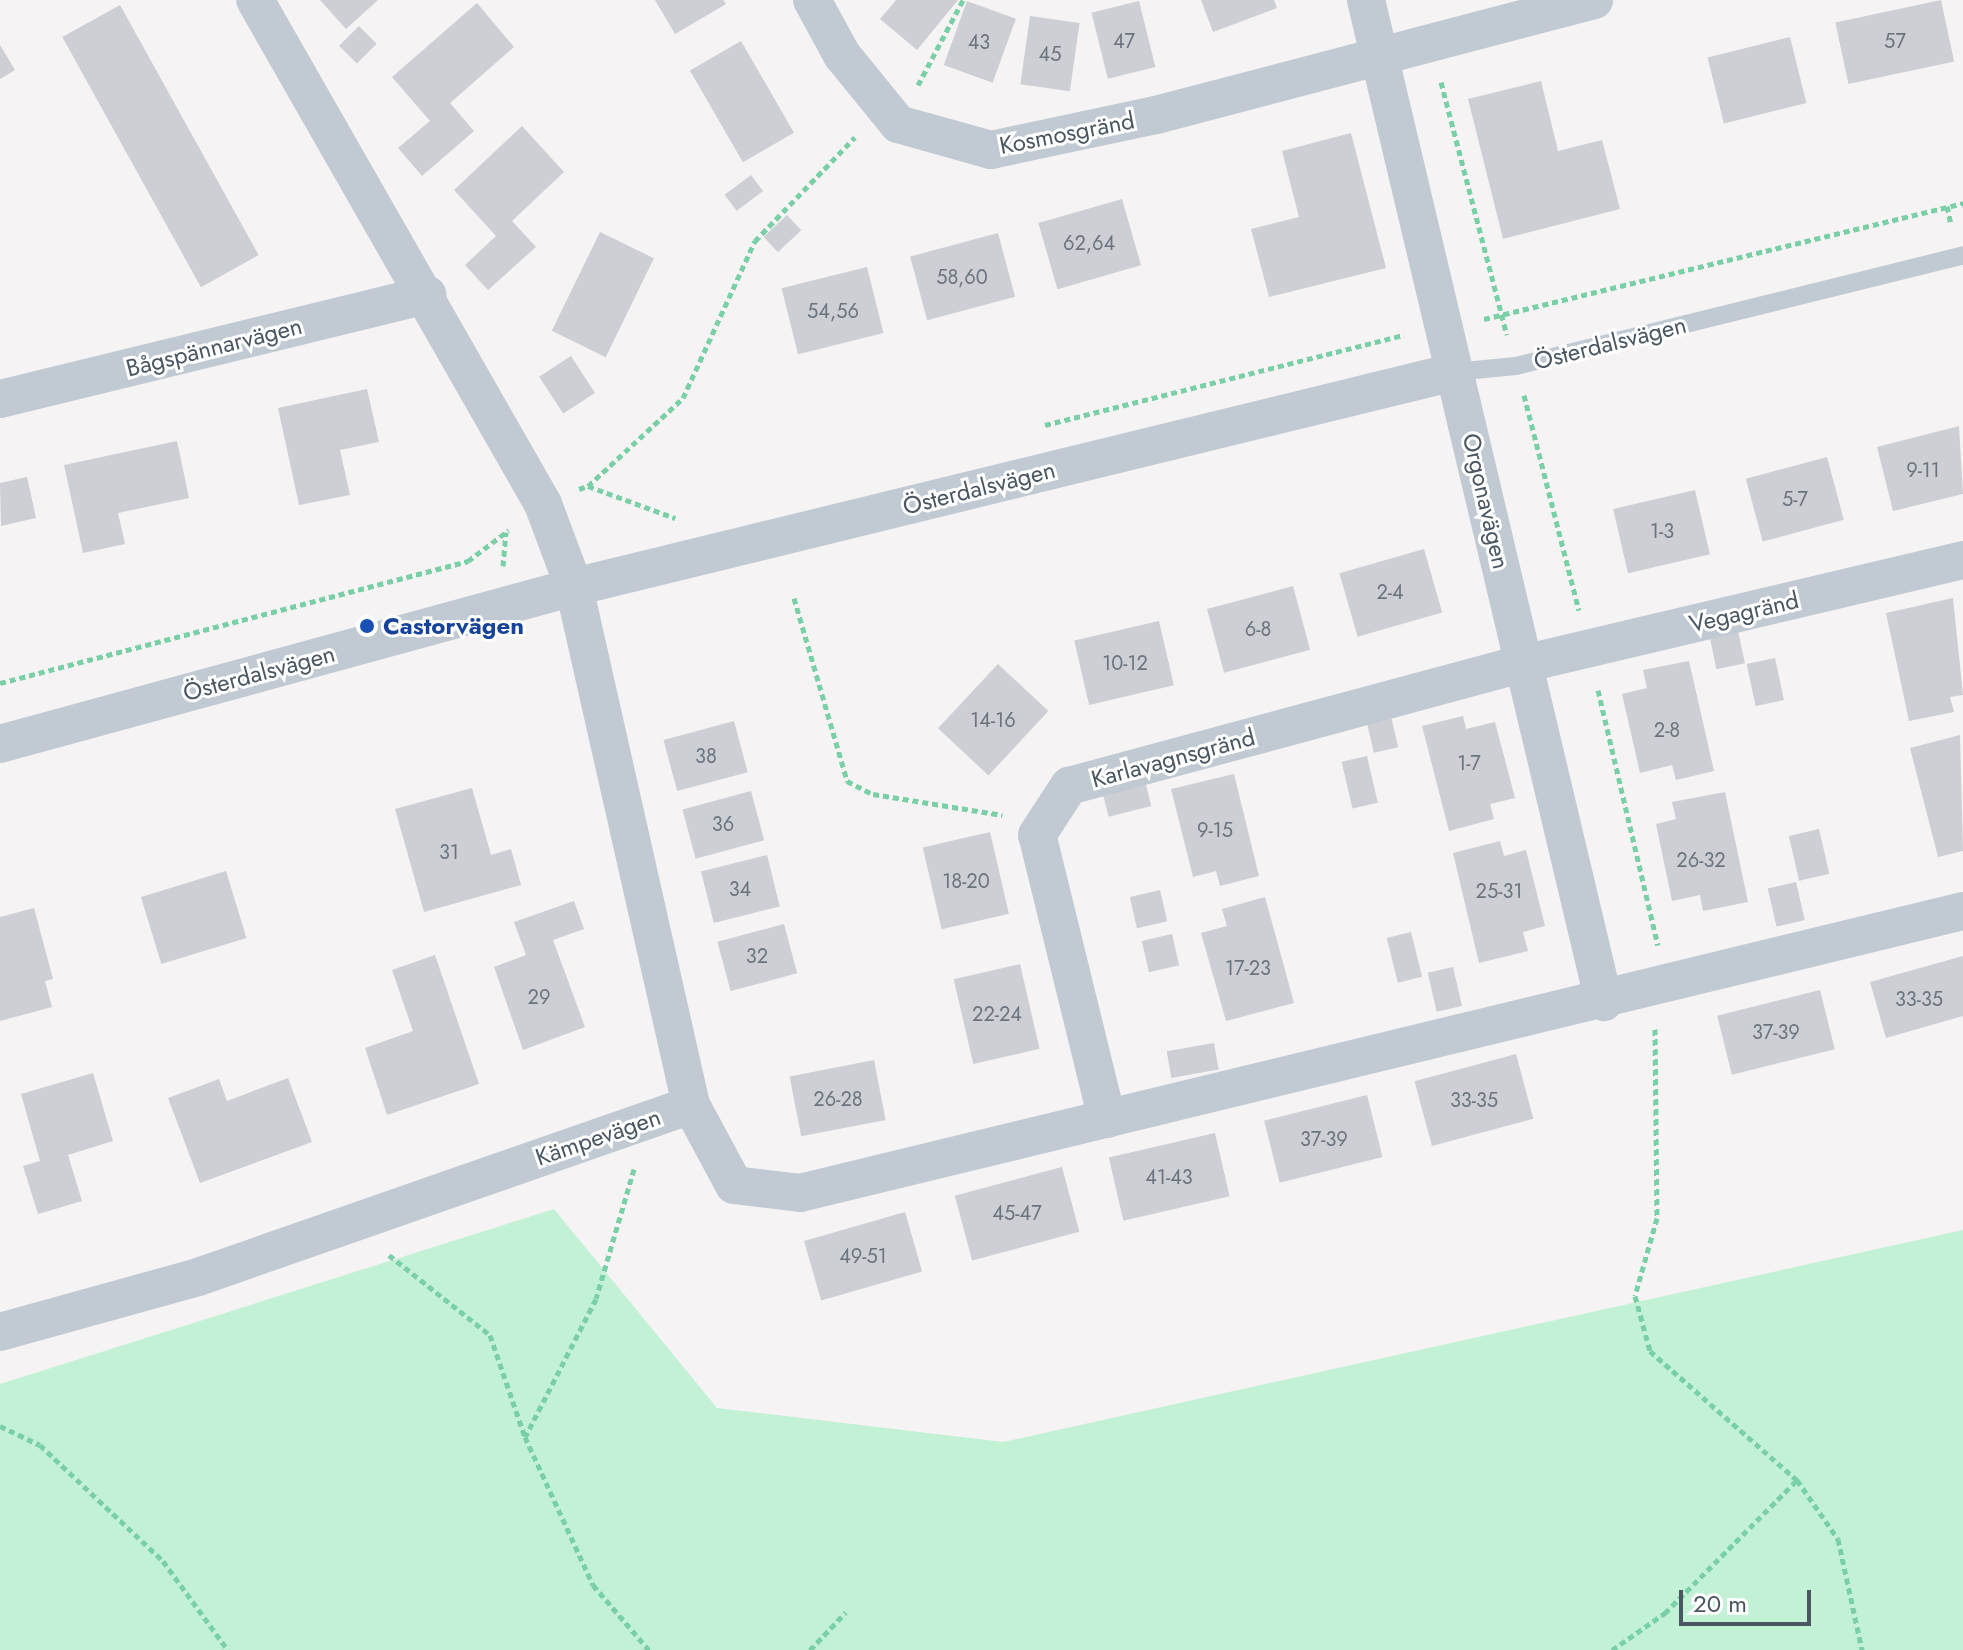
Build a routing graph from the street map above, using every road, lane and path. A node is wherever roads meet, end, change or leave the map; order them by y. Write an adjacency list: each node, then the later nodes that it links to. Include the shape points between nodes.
1 (255, 0): 11 (street)
2 (812, 0): 8 (street, Kosmosgränd, via 842,55)
3 (963, 0): 8 (path, via 915,90)
4 (1366, 0): 7 (street, Orgonavägen)
5 (1594, 0): 6 (street, Kosmosgränd)
6 (1432, 43): 7 (street, Kosmosgränd); 12 (path)
7 (1382, 53): 8 (street, Kosmosgränd, via 1156,115 991,150 898,124); 13 (street, Orgonavägen)
8 (885, 108): 17 (path, via 755,241 683,398)
9 (1963, 203): 12 (path)
10 (1963, 255): 14 (lane, Österdalsvägen, via 1516,366)
11 (428, 295): 15 (street, Bågspännarvägen); 18 (street)
12 (1502, 317): 13 (path)
13 (1445, 325): 14 (street, Orgonavägen); 16 (path)
14 (1454, 372): 21 (street, Österdalsvägen); 23 (street, Orgonavägen)
15 (0, 399)
16 (1040, 427)
17 (588, 486): 18 (path); 19 (path, via 674,518)
18 (543, 504): 21 (street); 24 (path, via 468,561)
19 (689, 515)
20 (1963, 560): 23 (street, Vegagränd)
21 (574, 587): 25 (street, Österdalsvägen); 30 (street, Kämpevägen)
22 (794, 598): 26 (path, via 847,781 873,794)
23 (1524, 663): 26 (street, Karlavagnsgränd, via 1069,786); 29 (street, Orgonavägen)
24 (0, 683)
25 (0, 744)
26 (1045, 822): 32 (street, via 1037,835)
27 (1963, 911): 28 (street)
28 (1659, 988): 29 (street); 37 (path, via 1651,1078 1657,1218 1635,1296 1650,1351)
29 (1604, 1002): 32 (street)
30 (691, 1105): 31 (street, Kämpevägen); 32 (street, via 734,1185 800,1193)
31 (649, 1119): 33 (street, Kämpevägen); 36 (path, via 596,1299)
32 (1107, 1119)
33 (340, 1228): 34 (street, Kämpevägen, via 198,1277); 36 (path, via 409,1266 490,1335)
34 (0, 1332)
35 (0, 1426): 39 (path, via 40,1445 163,1561)
36 (525, 1437): 40 (path, via 593,1585)
37 (1797, 1480): 42 (path, via 1665,1613); 43 (path, via 1838,1539)
38 (846, 1612): 41 (path)
39 (228, 1650)
40 (649, 1650)
41 (810, 1650)
42 (1612, 1650)
43 (1862, 1650)

